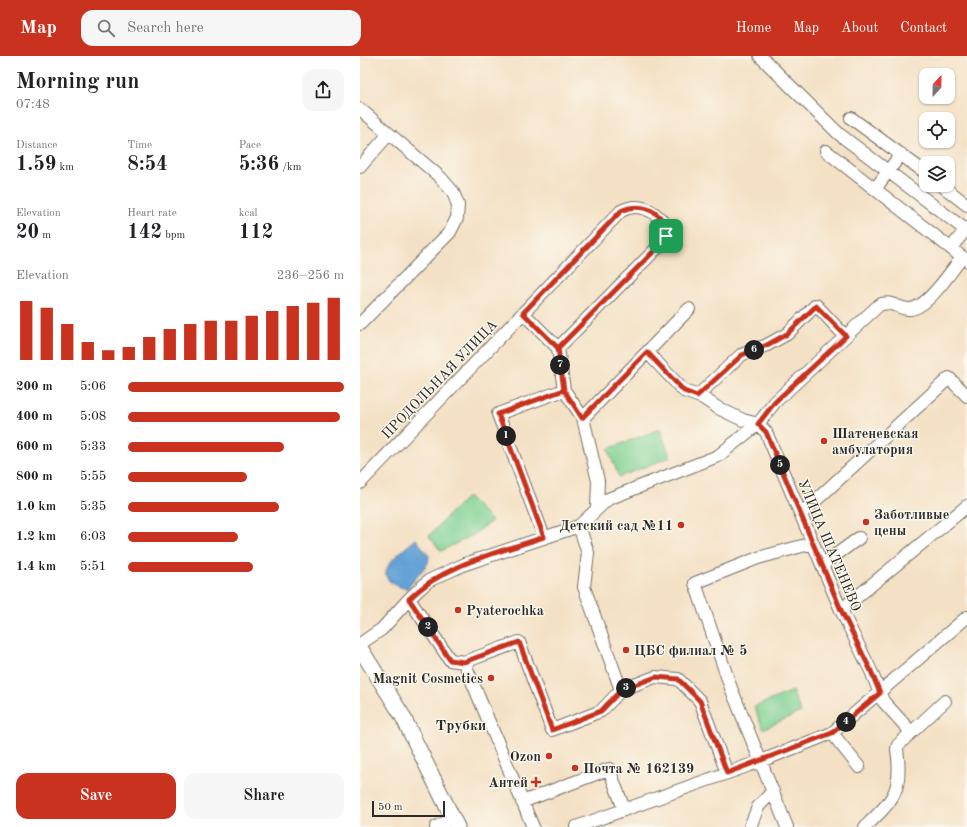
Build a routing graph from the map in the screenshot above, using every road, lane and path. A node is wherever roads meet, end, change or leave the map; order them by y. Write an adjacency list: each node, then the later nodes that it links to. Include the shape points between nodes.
1 (760, 56): 9 (street, via 839,134)
2 (360, 109): 4 (street)
3 (851, 118): 6 (street)
4 (388, 135): 7 (street); 18 (street, via 395,137 453,192 458,205 457,218 450,232)
5 (826, 151): 10 (street)
6 (901, 154): 8 (street); 9 (street)
7 (360, 167)
8 (919, 168)
9 (889, 171): 10 (street); 13 (street)
10 (875, 189): 14 (street)
11 (950, 192): 12 (street)
12 (967, 205)
13 (966, 230): 14 (street)
14 (951, 248): 15 (street)
15 (965, 258): 19 (street, via 921,306 908,309 885,302)
16 (689, 309): 21 (street)
17 (523, 313): 20 (street); 20 (street, ПРОДОЛЬНАЯ УЛИЦА, via 621,211 634,206 642,207 661,219 666,230 664,241); 27 (street, ПРОДОЛЬНАЯ УЛИЦА)
18 (360, 324)
19 (846, 336): 23 (street, via 816,306 787,334 742,355); 26 (street, via 775,402)
20 (558, 348): 22 (street)
21 (647, 352): 23 (street, via 684,391); 25 (street)
22 (564, 390): 25 (street); 32 (street, via 498,414)
23 (697, 396): 26 (street, via 743,420)
24 (967, 396): 30 (street, via 949,378)
25 (582, 418): 29 (street, via 598,481)
26 (758, 424): 29 (street, via 718,456 608,498); 30 (street, УЛИЦА ШАТЕНЕВО, via 766,432)
27 (360, 483)
28 (967, 506): 37 (street)
29 (597, 507): 31 (street)
30 (800, 514): 34 (street, УЛИЦА ШАТЕНЕВО)
31 (578, 526): 32 (street); 42 (street, via 588,553 584,587)
32 (544, 537): 36 (street, via 465,564 428,581)
33 (859, 538): 35 (street)
34 (813, 543): 35 (street, УЛИЦА ШАТЕНЕВО); 47 (street, via 758,558 695,583 731,688)
35 (822, 565): 37 (street, УЛИЦА ШАТЕНЕВО)
36 (409, 599): 39 (street, via 382,629); 41 (street, via 450,660)
37 (841, 610): 43 (street, УЛИЦА ШАТЕНЕВО)
38 (967, 617): 43 (street)
39 (360, 644)
40 (360, 648): 53 (main road, via 402,715)
41 (464, 662): 42 (street, via 519,642 552,730 601,711); 51 (street)
42 (621, 690): 49 (street, via 656,677 678,679 700,701)
43 (880, 693): 45 (street, УЛИЦА ШАТЕНЕВО, via 883,701); 46 (street)
44 (945, 701): 45 (street)
45 (911, 732): 59 (street, via 897,749 900,778 896,792 887,806)
46 (832, 733): 47 (street); 48 (street)
47 (761, 761): 49 (street); 50 (street)
48 (859, 767)
49 (727, 773): 52 (street)
50 (773, 791): 57 (street, via 758,806); 58 (street)
51 (522, 802): 52 (street, via 610,769); 55 (street)
52 (624, 810): 56 (street)
53 (455, 823): 54 (street)
54 (436, 827)
55 (533, 827)
56 (576, 827)
57 (750, 827)
58 (787, 827)
59 (865, 827)

